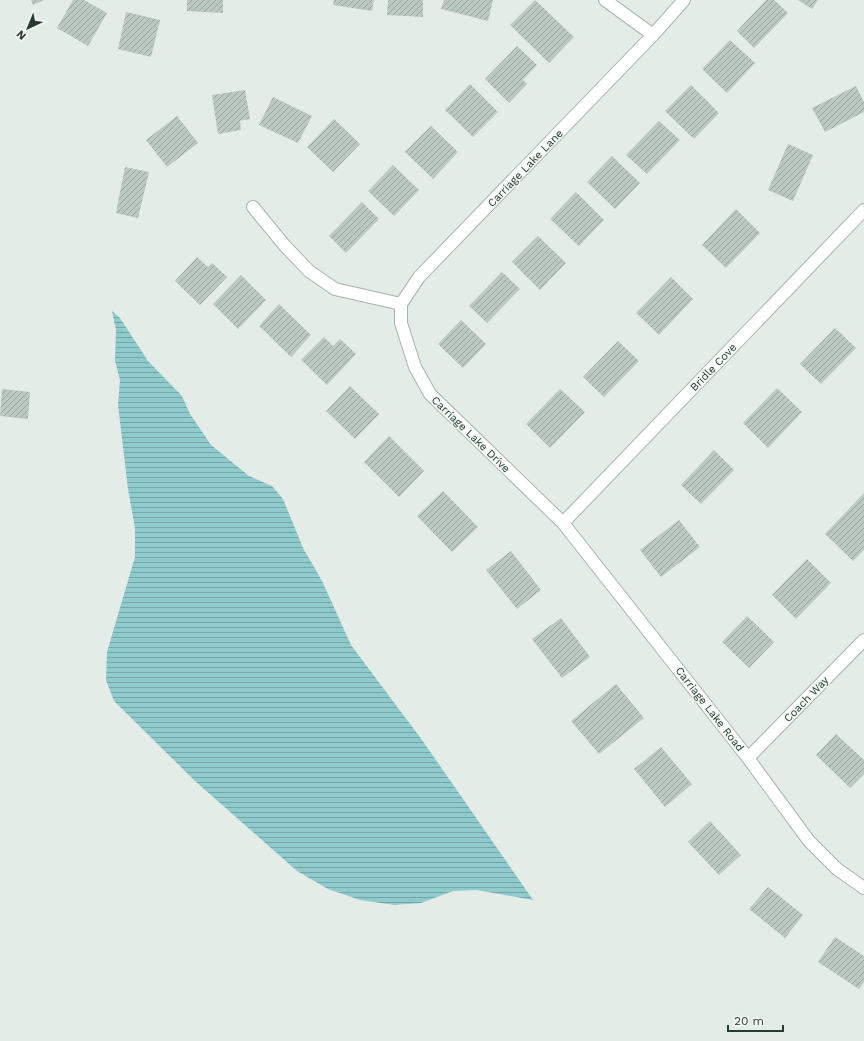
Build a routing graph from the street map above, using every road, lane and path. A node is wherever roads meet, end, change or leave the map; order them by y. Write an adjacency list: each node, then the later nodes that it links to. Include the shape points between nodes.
1 (605, 0): 3 (street)
2 (684, 0): 3 (street, Carriage Lake Lane)
3 (653, 36): 6 (street, Carriage Lake Lane, via 419,277)
4 (253, 207): 6 (street, via 309,271 336,289)
5 (864, 210): 7 (street, Bridle Cove)
6 (401, 304): 7 (street, Carriage Lake Drive, via 401,323 414,367 430,394)
7 (563, 523): 9 (street, Carriage Lake Road)
8 (864, 640): 9 (street, Coach Way)
9 (748, 758): 10 (street, Carriage Lake Road, via 810,841 837,868)
10 (864, 888)

